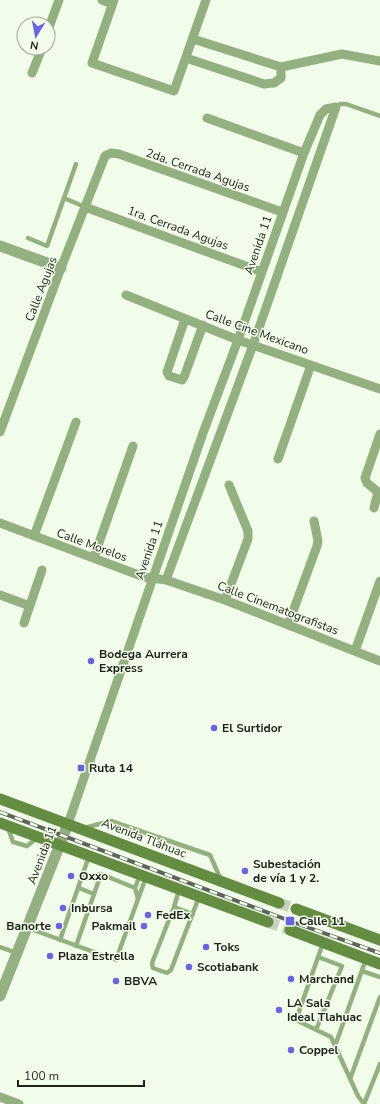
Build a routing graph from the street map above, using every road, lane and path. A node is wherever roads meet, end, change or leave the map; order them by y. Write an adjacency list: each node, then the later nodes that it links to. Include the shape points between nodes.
1 (59, 0): 5 (street)
2 (102, 0): 4 (street)
3 (206, 0): 6 (street)
4 (113, 2): 8 (street, via 92,63 174,91)
5 (53, 16)
6 (192, 39): 8 (street); 10 (street)
7 (39, 56): 11 (street)
8 (186, 58): 10 (street, via 264,84 274,83 281,78)
9 (380, 61): 10 (street, via 342,54)
10 (281, 67)
11 (32, 73)
12 (336, 107): 13 (lane, via 346,104); 15 (street, Avenida 11, via 322,112); 29 (street)
13 (380, 116)
14 (207, 118): 15 (street)
15 (304, 153): 20 (street, Avenida 11)
16 (105, 156): 19 (street, Calle Agujas); 20 (street, 2da. Cerrada Agujas, via 111,153 119,154)
17 (76, 164): 18 (lane)
18 (64, 198): 19 (lane); 21 (lane, via 47,246)
19 (85, 207): 23 (street, Calle Agujas); 24 (street, 1ra. Cerrada Agujas)
20 (282, 212): 24 (street, Avenida 11)
21 (28, 238)
22 (0, 246): 23 (street)
23 (61, 268): 33 (street, Calle Agujas)
24 (262, 272): 28 (street, Avenida 11)
25 (126, 295): 26 (street, Calle Cine Mexicano)
26 (185, 319): 27 (street, Calle Cine Mexicano); 27 (street, via 167,372 169,376 182,380)
27 (203, 325): 28 (street, Calle Cine Mexicano)
28 (238, 340): 29 (street, Calle Cine Mexicano); 34 (street, Avenida 11)
29 (253, 345): 30 (street, Calle Cine Mexicano); 36 (street)
30 (311, 365): 31 (street, Calle Cine Mexicano); 38 (street)
31 (380, 389)
32 (76, 422): 43 (street)
33 (0, 432)
34 (203, 433): 36 (street); 46 (street, Avenida 11)
35 (380, 434): 40 (street, via 365,478 378,492)
36 (218, 438): 47 (street)
37 (133, 446): 44 (street)
38 (278, 459)
39 (229, 485): 51 (street, via 248,531 248,539)
40 (374, 508)
41 (314, 522): 54 (street, via 317,546)
42 (0, 523): 43 (street, Calle Morelos)
43 (34, 536): 44 (street, Calle Morelos)
44 (94, 558): 46 (street, Calle Morelos)
45 (42, 570): 52 (street)
46 (153, 578): 47 (street, Calle Morelos); 58 (street, Avenida 11)
47 (166, 580): 51 (street, Calle Cinematografistas)
48 (380, 581): 50 (street)
49 (0, 595): 52 (street)
50 (377, 597): 55 (street)
51 (225, 600): 54 (street, Calle Cinematografistas)
52 (30, 606): 53 (street)
53 (24, 623)
54 (288, 625): 55 (street, Calle Cinematografistas)
55 (355, 651): 56 (street, Calle Cinematografistas)
56 (380, 661)
57 (0, 799): 58 (main road, Avenida Tláhuac)
58 (68, 824): 60 (main road, Avenida Tláhuac); 61 (street, Avenida 11)
59 (4, 825): 61 (main road)
60 (82, 829): 66 (main road, Avenida Tláhuac); 66 (lane, via 111,821 210,855)
61 (60, 845): 62 (main road); 78 (street, Avenida 11)
62 (90, 856): 64 (main road); 65 (lane)
63 (101, 874): 65 (lane); 68 (lane); 70 (lane)
64 (143, 876): 68 (lane); 69 (main road); 72 (lane)
65 (82, 879): 67 (lane)
66 (222, 881): 73 (main road, Avenida Tláhuac)
67 (79, 888): 70 (lane); 80 (lane)
68 (135, 888): 72 (lane)
69 (179, 890): 71 (main road); 74 (lane)
70 (94, 894): 84 (lane)
71 (199, 897): 76 (lane); 77 (main road)
72 (138, 899): 84 (lane, via 116,960)
73 (279, 903)
74 (174, 907): 76 (lane); 76 (lane, via 152,963 153,968 167,973 171,970)
75 (296, 909): 81 (main road)
76 (193, 914)
77 (268, 922)
78 (28, 928): 80 (lane); 85 (street, Avenida 11)
79 (290, 930): 82 (main road)
80 (60, 940): 84 (lane)
81 (380, 940)
82 (323, 943): 86 (lane); 87 (main road)
83 (0, 946): 85 (lane)
84 (76, 946)
85 (18, 953): 91 (street, Avenida 11)
86 (318, 957): 93 (lane, via 296,1020); 93 (lane, via 342,966)
87 (366, 959): 88 (main road); 89 (lane)
88 (380, 964)
89 (362, 971): 90 (lane); 94 (lane)
90 (380, 977)
91 (0, 996)
92 (380, 997): 96 (lane)
93 (316, 1030): 94 (lane, via 330,1037)
94 (335, 1046): 96 (lane)
95 (380, 1064): 99 (lane)
96 (350, 1079): 99 (lane)
97 (0, 1097): 98 (street)
98 (19, 1104)
99 (364, 1104)

